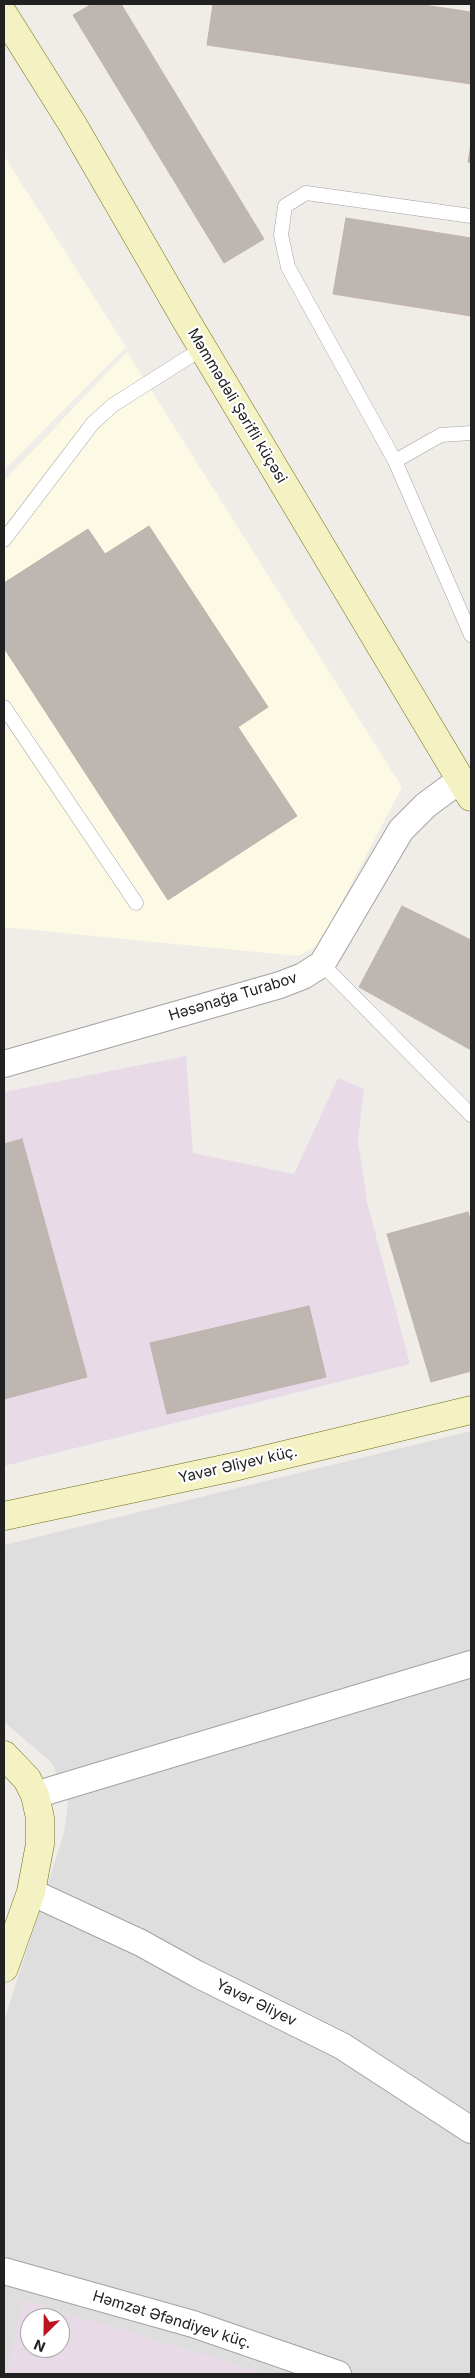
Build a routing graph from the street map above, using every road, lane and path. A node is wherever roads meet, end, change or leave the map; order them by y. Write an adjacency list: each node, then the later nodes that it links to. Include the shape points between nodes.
1 (4, 16): 3 (street, Məmmədəli Şərifli küçəsi, via 74,125)
2 (471, 216): 5 (lane, via 306,193 285,206 281,235 288,267)
3 (203, 348): 6 (lane, via 113,405 94,423); 9 (street, Məmmədəli Şərifli küçəsi)
4 (471, 433): 5 (lane, via 441,435)
5 (395, 461): 7 (lane)
6 (4, 540)
7 (471, 635)
8 (4, 707): 10 (lane)
9 (468, 783): 11 (street, Həsənağa Turabov, via 426,805 401,830)
10 (136, 903)
11 (322, 964): 12 (street, Həsənağa Turabov, via 280,985); 13 (lane)
12 (4, 1064)
13 (471, 1116)
14 (471, 1410): 15 (street, Yavər Əliyev küç., via 238,1466)
15 (4, 1516)
16 (471, 1664): 18 (street)
17 (4, 1755): 18 (street, via 27,1779)
18 (35, 1795): 19 (street, via 40,1818 40,1844)
19 (31, 1892): 20 (street); 21 (street, Yavər Əliyev, via 141,1943 342,2046)
20 (4, 1968)
21 (471, 2130)
22 (4, 2272): 23 (street, Həmzət Əfəndiyev küç., via 193,2324)
23 (338, 2374)

